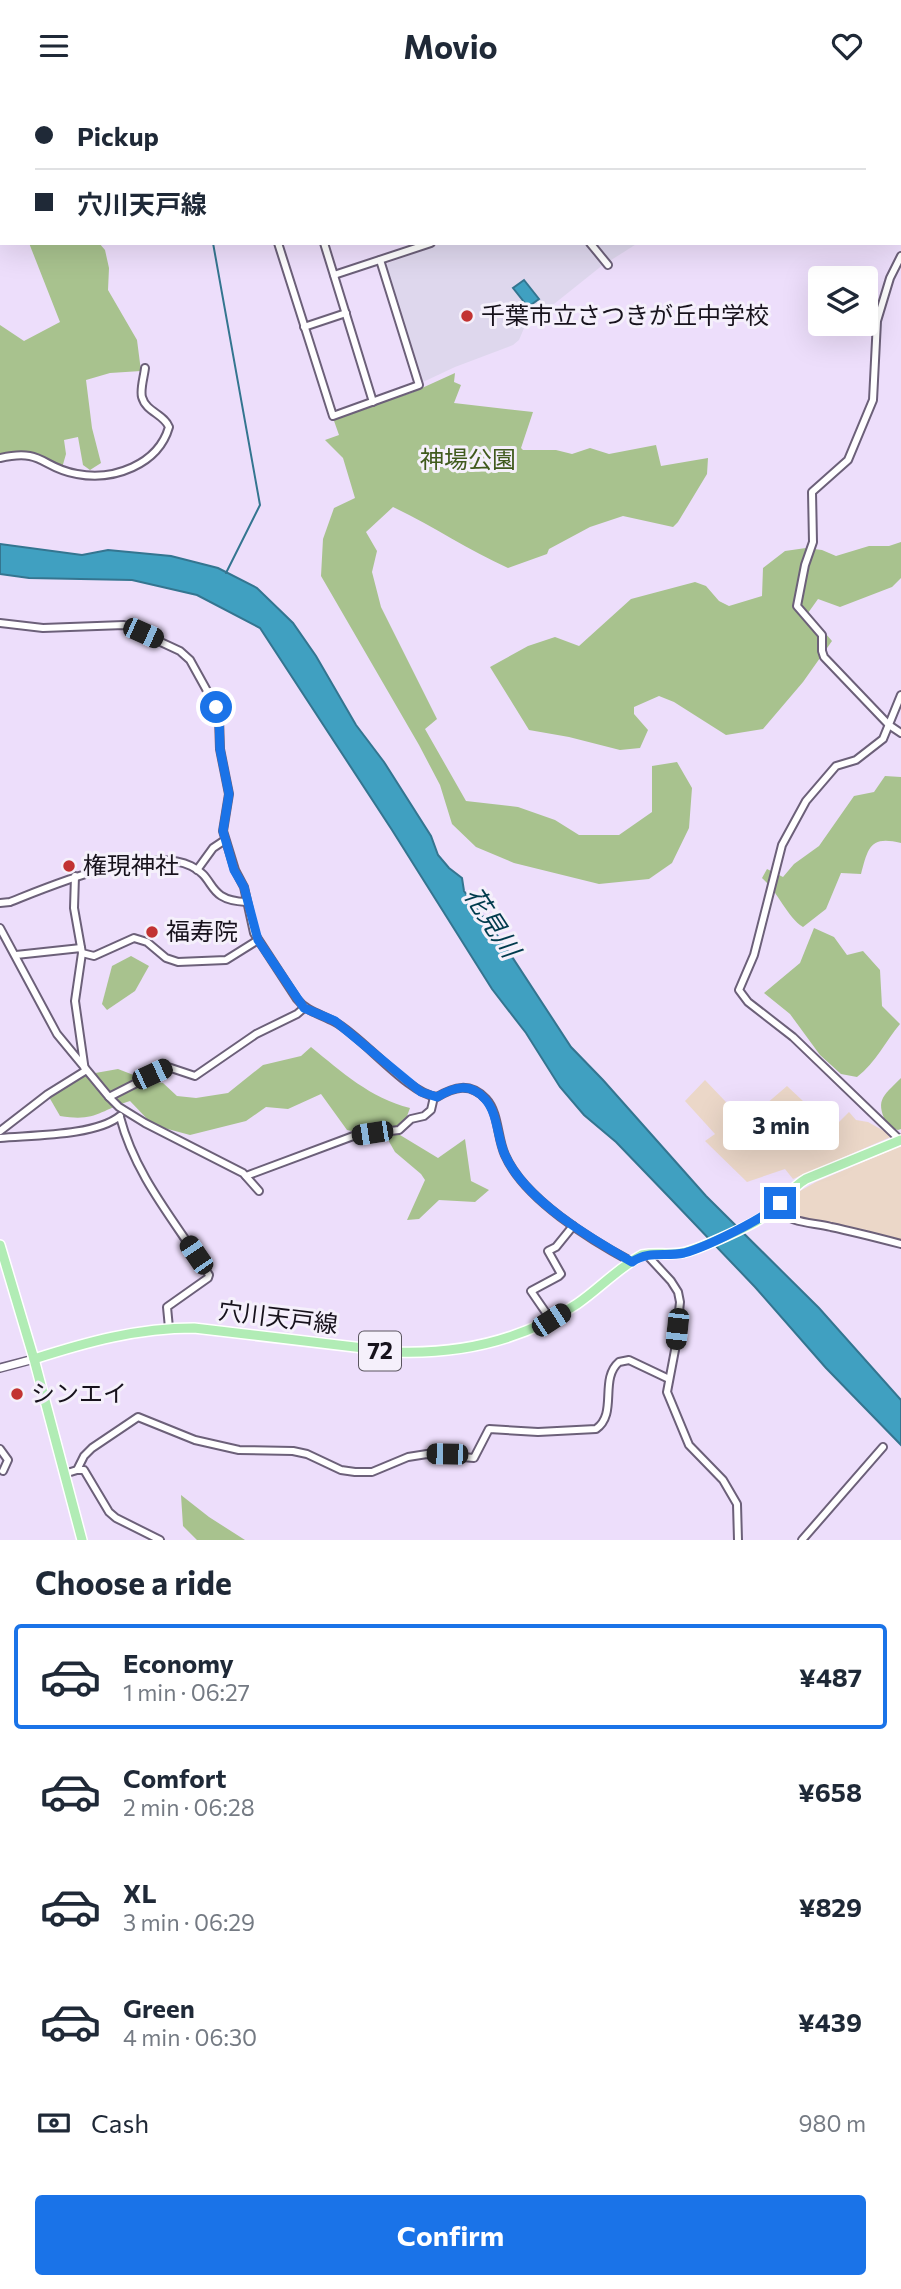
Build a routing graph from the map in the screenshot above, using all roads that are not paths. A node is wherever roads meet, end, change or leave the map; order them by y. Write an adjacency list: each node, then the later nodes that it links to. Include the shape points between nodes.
1 (279, 245): 10 (street)
2 (325, 245): 8 (street)
3 (425, 245): 6 (street)
4 (592, 245): 7 (street)
5 (901, 256): 16 (street, via 877,321 873,400 848,460 812,492 813,542 797,606 822,635 824,657)
6 (380, 260): 8 (street); 12 (street, via 419,385)
7 (608, 265)
8 (334, 275): 9 (street)
9 (346, 313): 10 (street); 12 (street)
10 (304, 327): 12 (street, via 333,416)
11 (145, 368): 13 (street, via 142,397 169,427 163,444 143,461 121,471 89,476 66,472 35,456)
12 (373, 402)
13 (0, 458)
14 (0, 623): 18 (street, via 43,628 124,625 190,660 219,718 229,794 222,823)
15 (901, 695): 16 (street)
16 (889, 725): 17 (street); 35 (street, via 870,751 836,766 806,801 782,845 754,955 739,990)
17 (901, 733)
18 (225, 840): 19 (street); 21 (street)
19 (197, 870): 20 (street, via 158,859); 21 (street, via 216,894)
20 (75, 876): 22 (street); 25 (street, via 74,908)
21 (246, 902): 24 (street)
22 (0, 903)
23 (0, 928): 26 (street)
24 (258, 940): 25 (street, via 226,960 172,960 134,938 94,956); 27 (street)
25 (82, 950): 26 (street); 28 (street, via 75,1001)
26 (16, 955): 28 (street, via 57,1034)
27 (304, 1008): 29 (street, via 195,1076 168,1066); 30 (street, via 335,1021 421,1092)
28 (85, 1071): 29 (street); 33 (street)
29 (109, 1097): 31 (street)
30 (434, 1097): 36 (street, via 431,1110 399,1130 356,1135); 39 (street, via 463,1086 486,1099 514,1170 535,1195)
31 (119, 1107): 32 (street); 36 (street)
32 (120, 1117): 34 (street, via 88,1128); 45 (street, via 140,1171 209,1275 167,1307)
33 (0, 1131)
34 (0, 1139)
35 (901, 1140): 38 (main road, 72, via 806,1179)
36 (246, 1176): 37 (street)
37 (259, 1191)
38 (775, 1208): 40 (street, via 800,1222); 42 (main road, 穴川天戸線 / 72, via 704,1245 677,1254)
39 (573, 1226): 43 (street); 44 (street, via 548,1251 561,1274 531,1291)
40 (901, 1244)
41 (0, 1245): 46 (main road)
42 (646, 1254): 43 (main road, 穴川天戸線 / 72); 48 (street, via 671,1281 680,1302)
43 (632, 1262): 44 (main road, 穴川天戸線 / 72)
44 (551, 1320): 45 (main road, 穴川天戸線 / 72, via 492,1342 416,1353)
45 (169, 1328): 46 (main road, 穴川天戸線 / 72, via 98,1339)
46 (34, 1359): 47 (street); 53 (main road)
47 (0, 1368)
48 (669, 1379): 51 (street, via 629,1360 619,1362 610,1373 606,1418 596,1429 489,1429 474,1458 427,1454 372,1472 355,1472 293,1451 239,1450 195,1440 138,1417 92,1448); 56 (street, via 667,1392 689,1444 723,1480 737,1504)
49 (883, 1447): 57 (street)
50 (0, 1449): 52 (street, via 8,1459)
51 (77, 1470): 53 (street); 55 (street, via 84,1470 116,1518)
52 (3, 1471)
53 (64, 1474): 54 (main road)
54 (82, 1540)
55 (160, 1540)
56 (738, 1540)
57 (802, 1540)

